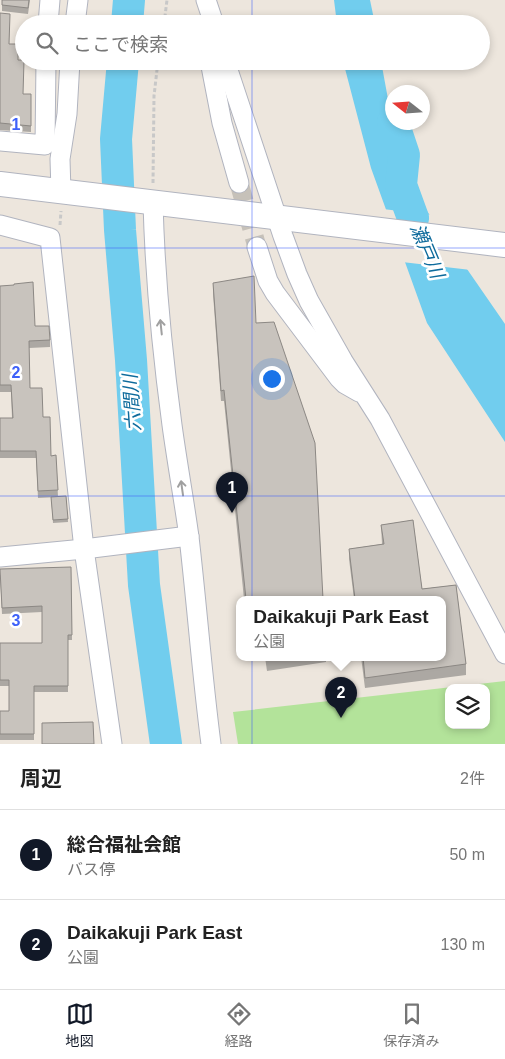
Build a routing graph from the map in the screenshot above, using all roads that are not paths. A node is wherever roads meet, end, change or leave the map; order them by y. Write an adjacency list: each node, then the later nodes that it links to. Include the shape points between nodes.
1 (50, 0): 4 (street)
2 (78, 0): 5 (street)
3 (206, 0): 6 (street); 7 (street)
4 (49, 15)
5 (76, 15)
6 (205, 15)
7 (211, 15)
8 (46, 70): 12 (street, via 46,145)
9 (69, 70): 15 (street, via 60,159)
10 (212, 70): 13 (street)
11 (228, 70): 17 (street)
12 (0, 141)
13 (239, 183)
14 (0, 184): 15 (street)
15 (64, 192): 16 (street)
16 (150, 196): 17 (street); 22 (street, one-way to 16)
17 (282, 218): 19 (street); 21 (street, via 297,274 309,301)
18 (0, 225): 23 (street, via 50,238)
19 (505, 245)
20 (257, 248): 21 (street, via 275,293 338,378)
21 (364, 395): 25 (street, via 380,419)
22 (184, 536): 23 (street); 27 (street)
23 (84, 549): 24 (street); 26 (street)
24 (0, 557)
25 (505, 654)
26 (112, 744)
27 (211, 744)

